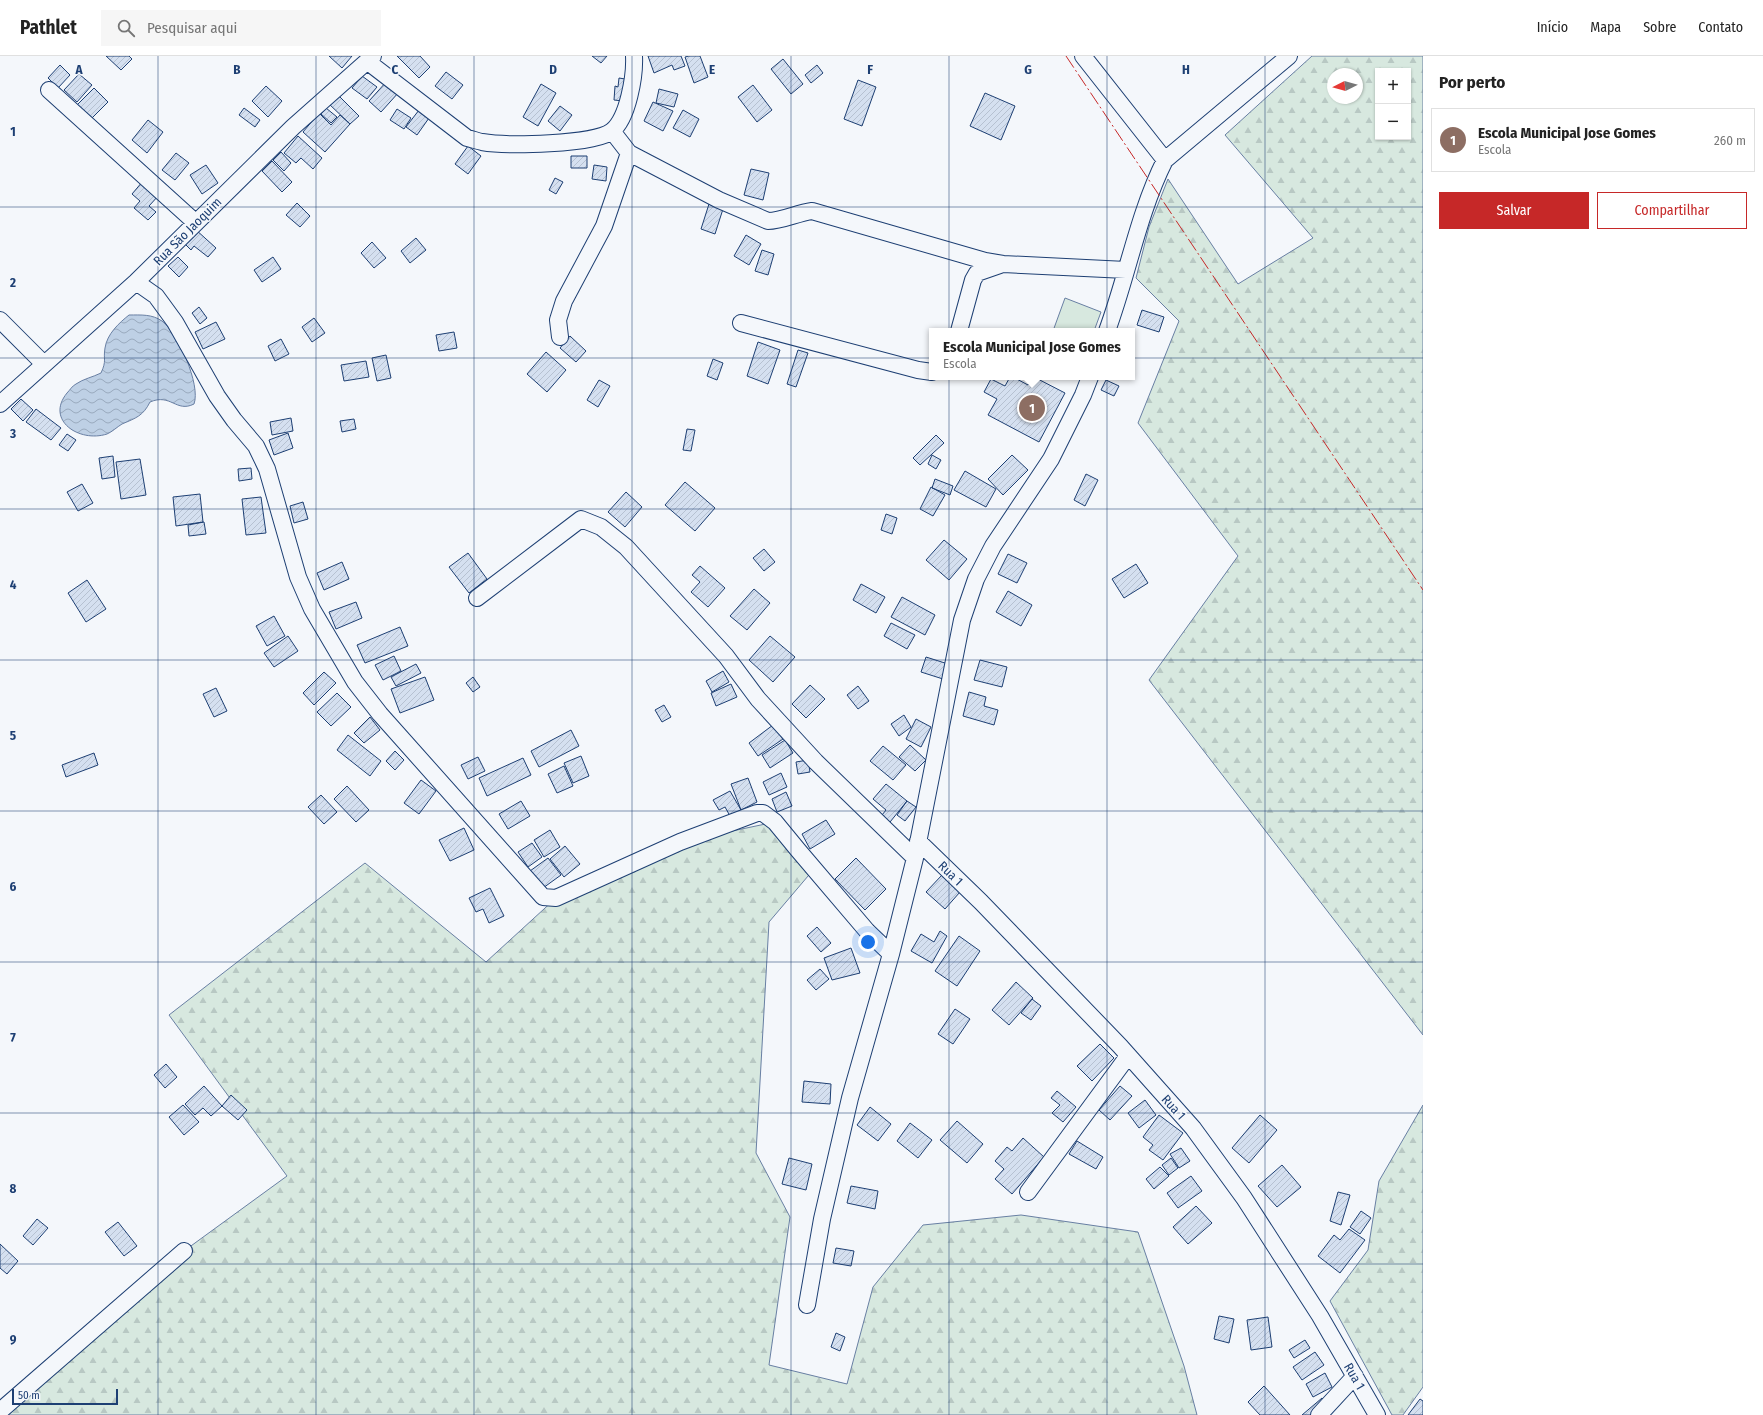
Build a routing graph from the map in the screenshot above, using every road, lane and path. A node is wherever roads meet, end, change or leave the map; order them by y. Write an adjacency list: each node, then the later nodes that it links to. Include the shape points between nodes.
1 (634, 56): 6 (street, via 629,97 622,119)
2 (1083, 56): 8 (street)
3 (1289, 56): 8 (street)
4 (371, 59): 6 (street, via 467,138 482,142 547,143 596,138); 9 (street, Rua São Jaoquim, via 293,127)
5 (49, 90): 9 (street)
6 (612, 131): 7 (street)
7 (629, 153): 10 (street, via 719,200 768,221 812,211); 17 (street, via 604,226 564,301 558,320)
8 (1165, 160): 11 (street, via 1155,181)
9 (196, 223): 12 (street, Rua São Jaoquim)
10 (1003, 264): 11 (street); 15 (street, via 977,273 970,288)
11 (1126, 270): 16 (street)
12 (136, 282): 18 (street, Rua São Jaoquim); 25 (street, via 156,296 175,322 217,396 256,446 267,469 298,577 312,610 356,682 380,714 543,897 556,898 680,842 756,813 763,813 776,822 867,931)
13 (0, 320): 18 (street)
14 (741, 323): 19 (street)
15 (960, 328)
16 (1108, 328)
17 (560, 338)
18 (44, 364): 21 (street, Rua São Jaoquim)
19 (929, 372)
20 (1089, 380): 23 (street, via 1051,458 994,546 976,579 962,620)
21 (0, 404)
22 (477, 598): 24 (street, via 581,519 601,527 626,548 678,602 726,656 758,699 816,762)
23 (918, 841): 24 (street); 26 (street, Rua 1, via 981,902)
24 (915, 858): 25 (street)
25 (891, 954): 29 (street, via 850,1098 822,1219)
26 (1128, 1056): 27 (street); 30 (street, Rua 1, via 1193,1128 1244,1198 1320,1316)
27 (1028, 1192)
28 (184, 1251): 31 (street)
29 (807, 1305)
30 (1355, 1376): 32 (street); 33 (street, Rua 1)
31 (0, 1411)
32 (1319, 1415)
33 (1378, 1415)

